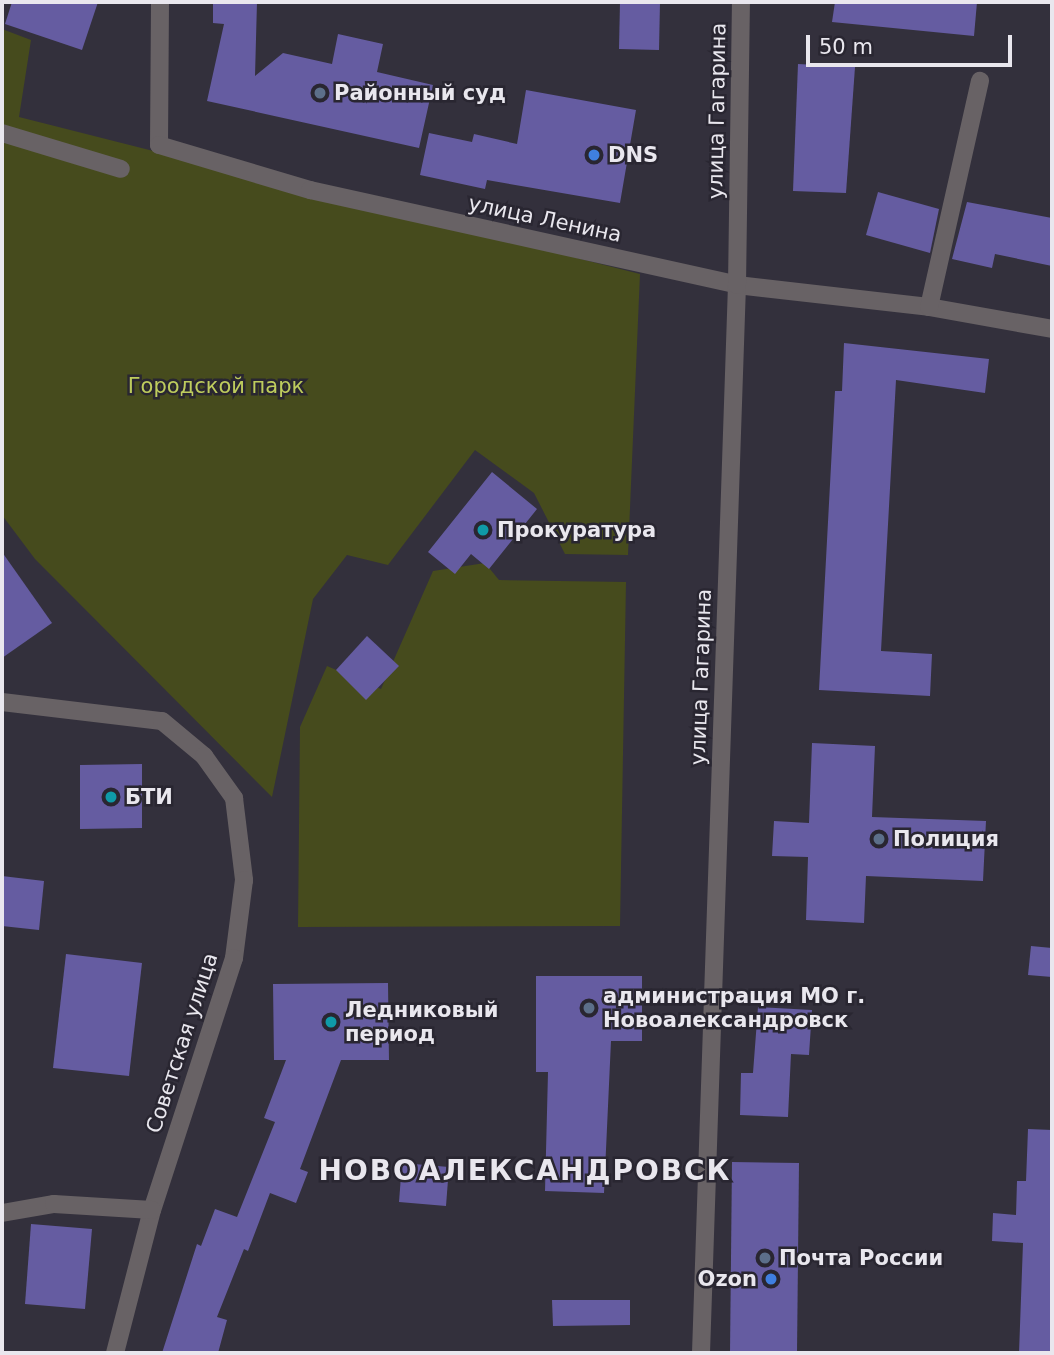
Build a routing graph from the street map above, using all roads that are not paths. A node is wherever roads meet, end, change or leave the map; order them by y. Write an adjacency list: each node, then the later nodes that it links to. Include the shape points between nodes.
1 (160, 2): 6 (street, улица Ленина, via 159,145 310,190)
2 (741, 2): 6 (street, улица Гагарина)
3 (981, 81): 7 (street)
4 (2, 134): 5 (street)
5 (121, 169)
6 (737, 285): 7 (street, улица Ленина); 13 (street, улица Гагарина)
7 (929, 307): 8 (street, улица Ленина)
8 (1052, 329)
9 (2, 702): 10 (street, Советская улица, via 162,722 204,756 234,798 244,880 234,958)
10 (152, 1210): 11 (street, via 54,1204); 12 (street, Советская улица)
11 (2, 1213)
12 (115, 1353)
13 (701, 1353)

